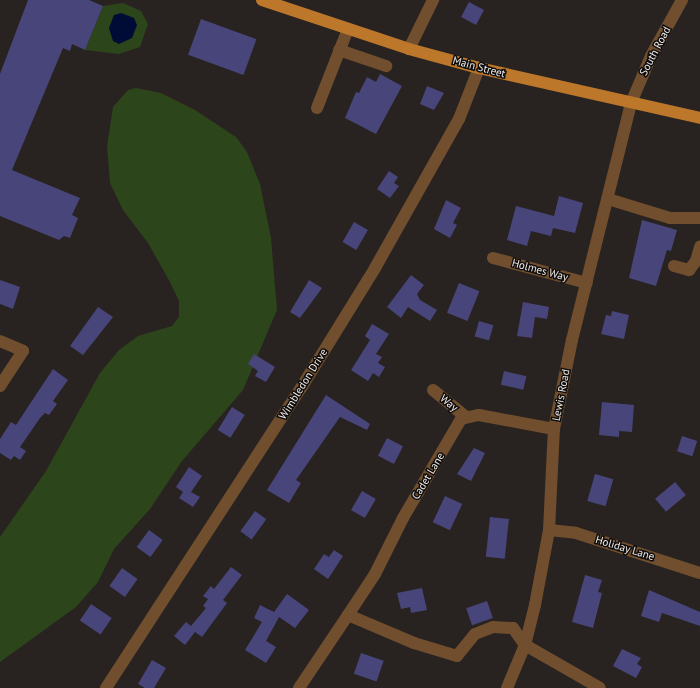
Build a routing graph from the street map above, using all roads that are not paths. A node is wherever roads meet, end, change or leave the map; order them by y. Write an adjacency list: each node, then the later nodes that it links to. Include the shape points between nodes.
1 (262, 0): 4 (main road, Main Street)
2 (433, 0): 5 (street)
3 (682, 0): 9 (street, South Road, via 651,56)
4 (348, 29): 5 (main road, Main Street); 6 (street)
5 (409, 49): 8 (main road, Main Street)
6 (339, 50): 7 (street); 10 (street)
7 (386, 66)
8 (479, 68): 9 (main road, Main Street); 27 (street, Wimbledon Drive, via 459,119 375,268 301,388)
9 (631, 103): 11 (main road, Main Street); 12 (street, Lewis Road)
10 (316, 108)
11 (700, 118)
12 (608, 200): 13 (street, via 670,218); 17 (street, Lewis Road)
13 (700, 218)
14 (700, 247): 16 (street, via 696,261 689,270)
15 (492, 258): 17 (street, Holmes Way)
16 (674, 266)
17 (587, 282): 22 (street, Lewis Road)
18 (0, 342): 19 (street, via 24,351)
19 (0, 386)
20 (432, 390): 21 (street, Way)
21 (466, 417): 22 (street, via 479,415); 25 (street, Cadet Lane, via 461,419 403,518 375,574)
22 (554, 429): 23 (street, Lewis Road)
23 (548, 530): 24 (street, Holiday Lane, via 576,533); 26 (street, Lewis Road)
24 (700, 573)
25 (348, 615): 26 (street, via 414,643 458,656 475,634 493,627 514,628); 28 (street, Cadet Lane)
26 (525, 645): 29 (street, Lewis Road); 30 (street)
27 (106, 688)
28 (299, 688)
29 (508, 688)
30 (600, 688)

